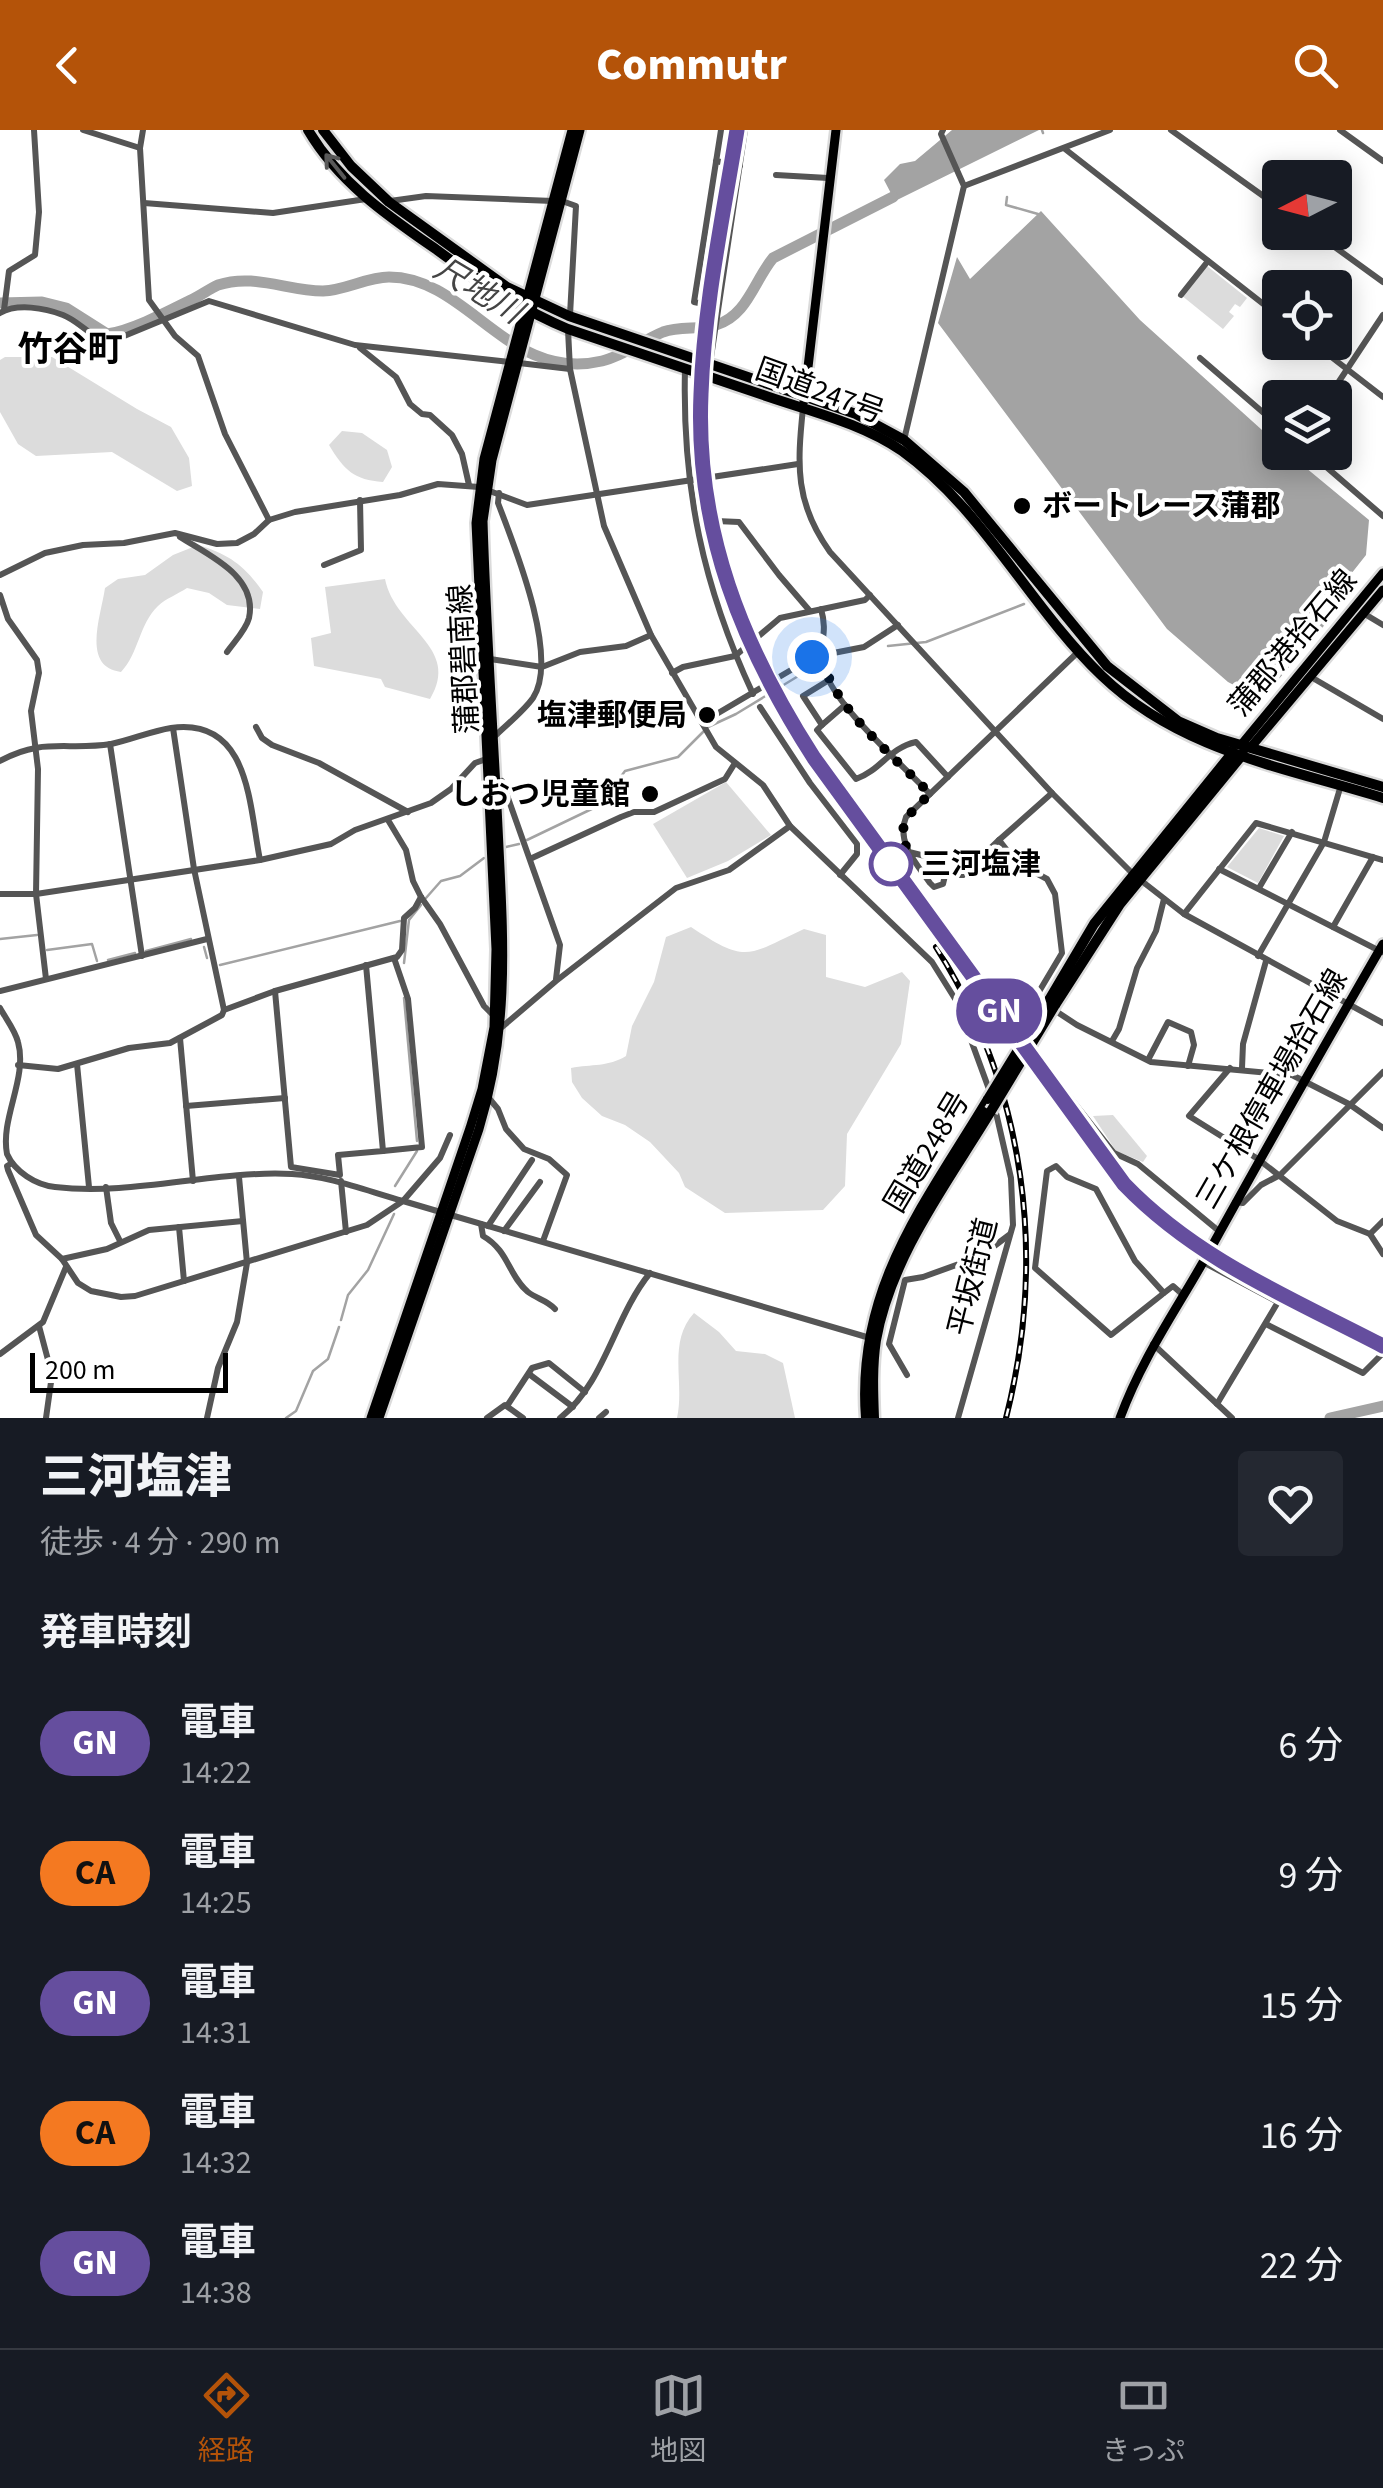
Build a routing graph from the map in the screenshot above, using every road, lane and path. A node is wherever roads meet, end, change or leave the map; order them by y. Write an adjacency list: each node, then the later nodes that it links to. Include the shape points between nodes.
1 (34, 130): 34 (street, via 35,255 9,270)
2 (82, 130): 15 (street)
3 (143, 130): 15 (street)
4 (308, 130): 24 (highway, 国道247号, one-way to 4)
5 (323, 130): 26 (highway, 国道247号)
6 (572, 130): 25 (main road, 蒲郡碧南線)
7 (580, 130): 25 (main road, 蒲郡碧南線)
8 (721, 130): 17 (street)
9 (745, 130): 19 (street)
10 (836, 130): 21 (main road)
11 (1110, 130): 16 (street)
12 (1171, 130): 23 (street)
13 (1340, 130): 18 (street)
14 (942, 132): 22 (street)
15 (140, 148): 27 (street)
16 (1065, 148): 22 (street); 29 (street)
17 (716, 161): 19 (street); 35 (street, via 694,302)
18 (1383, 161)
19 (740, 166): 35 (street)
20 (776, 175): 21 (street)
21 (828, 178): 50 (main road)
22 (964, 186): 52 (street)
23 (1262, 195)
24 (366, 199): 27 (street, via 274,213); 33 (highway, 国道247号, via 488,287)
25 (557, 201): 26 (street, via 426,196); 33 (main road, 蒲郡碧南線); 37 (street, via 576,206)
26 (389, 202): 33 (highway, 国道247号)
27 (144, 203): 38 (street, via 147,289)
28 (1339, 250): 30 (street)
29 (1208, 261): 31 (street); 32 (street)
30 (1383, 282)
31 (1181, 295)
32 (1262, 303)
33 (530, 305): 37 (highway, 国道247号); 39 (highway, 国道247号); 41 (main road, 蒲郡碧南線)
34 (4, 308): 38 (street, via 64,315 112,341)
35 (718, 311): 44 (street)
36 (1383, 315): 47 (street)
37 (570, 316): 44 (highway, 国道247号)
38 (161, 317): 40 (street, via 209,301); 62 (street, via 198,356 226,434)
39 (568, 330): 45 (street, 平坂街道); 46 (highway, 国道247号)
40 (355, 344): 41 (street); 57 (street, via 396,377 410,404 452,435)
41 (517, 353): 45 (street); 57 (main road, 蒲郡碧南線)
42 (1200, 358): 51 (street)
43 (1335, 360): 47 (street)
44 (710, 364): 50 (highway, 国道247号)
45 (570, 365): 59 (street, 平坂街道)
46 (685, 369): 50 (highway, 国道247号); 56 (street)
47 (1346, 369): 48 (street); 49 (street)
48 (1339, 380)
49 (1383, 397)
50 (804, 402): 52 (highway, 国道247号, via 856,414); 53 (street); 76 (highway, 国道247号, via 882,439 940,482)
51 (1262, 411)
52 (904, 440): 97 (highway, 国道247号, via 964,492 1107,666 1178,720)
53 (798, 464): 55 (street); 69 (street, via 816,532)
54 (1330, 470): 61 (street)
55 (710, 477): 56 (street); 71 (street, via 716,521 740,522)
56 (688, 480): 59 (street); 79 (street, via 706,572)
57 (478, 487): 58 (street); 60 (street, via 438,484); 80 (main road, 蒲郡碧南線); 99 (main road, 蒲郡碧南線)
58 (499, 493): 59 (street, via 527,505); 81 (street, via 536,621)
59 (596, 493): 75 (street, 平坂街道)
60 (360, 500): 62 (street); 64 (street, via 361,550)
61 (1383, 516)
62 (269, 520): 63 (street, via 237,544)
63 (175, 534): 66 (street, via 45,553); 77 (street, via 234,572 246,592 249,618)
64 (324, 566)
65 (1383, 573): 72 (main road, 蒲郡港拾石線)
66 (0, 575)
67 (1383, 590): 72 (main road, 蒲郡港拾石線)
68 (0, 595): 96 (street, via 37,660 31,711)
69 (870, 595): 70 (street); 73 (street)
70 (821, 608): 71 (street); 78 (street, via 827,628)
71 (810, 610): 79 (street, via 780,618)
72 (1359, 610): 74 (street); 83 (main road, 蒲郡港拾石線)
73 (898, 625): 78 (street, via 864,647); 93 (street)
74 (1383, 625)
75 (651, 635): 81 (street); 82 (street, 平坂街道)
76 (1079, 651): 93 (street); 97 (highway, 国道247号, via 1153,717 1188,737)
77 (227, 652)
78 (822, 654): 84 (street); 85 (street)
79 (736, 656): 82 (street); 85 (street)
80 (490, 660): 81 (street); 94 (main road, 蒲郡碧南線)
81 (542, 667): 94 (street, via 534,697)
82 (672, 673): 90 (street, 平坂街道)
83 (1306, 673): 88 (street); 97 (main road, 蒲郡港拾石線)
84 (829, 680): 86 (street); 89 (street, via 803,696)
85 (753, 694): 90 (street)
86 (845, 705): 89 (street); 98 (street)
87 (760, 708): 123 (street, via 858,844)
88 (1383, 719)
89 (822, 724): 98 (street, via 816,730 856,780)
90 (705, 726): 101 (street, 平坂街道)
91 (256, 727): 109 (street, via 272,746 319,763)
92 (173, 728): 95 (street); 118 (street, via 211,730 229,746 252,797); 121 (street)
93 (995, 729): 102 (street); 106 (street)
94 (494, 738): 99 (main road, 蒲郡碧南線)
95 (110, 744): 96 (street); 125 (street)
96 (36, 745): 100 (street); 128 (street)
97 (1241, 750): 103 (highway, 国道247号); 104 (highway, 国道247号); 124 (highway, 国道248号)
98 (892, 754): 102 (street, via 916,742); 107 (street)
99 (490, 758): 105 (main road, 蒲郡碧南線); 109 (street, via 432,804); 147 (main road, 蒲郡碧南線)
100 (0, 761)
101 (735, 763): 111 (street, 平坂街道, via 763,784); 117 (street, via 725,779)
102 (948, 777): 107 (street)
103 (1341, 785): 108 (highway, 国道247号); 114 (street)
104 (1383, 787)
105 (496, 788): 117 (street, via 502,781); 149 (main road, 蒲郡碧南線)
106 (1052, 793): 113 (street); 124 (street)
107 (930, 794): 115 (street, via 902,826)
108 (1383, 798)
109 (409, 812): 110 (street)
110 (388, 820): 118 (street, via 331,844); 130 (street)
111 (790, 826): 123 (street, 平坂街道); 141 (street, via 729,870 676,888)
112 (1292, 832): 114 (street); 120 (street, via 1256,823); 126 (street)
113 (999, 840): 122 (street, via 963,874); 151 (street, via 1017,862 1047,879 1055,894 1062,953 1038,1000)
114 (1324, 842): 116 (street); 131 (street)
115 (909, 852): 122 (street); 122 (street, via 934,887 943,884)
116 (1373, 857): 119 (street); 133 (street)
117 (532, 858): 141 (street, via 560,945)
118 (260, 860): 121 (street)
119 (1383, 860)
120 (1219, 868): 126 (street); 132 (street)
121 (194, 869): 125 (street); 134 (street)
122 (946, 871)
123 (840, 875): 188 (street, 平坂街道, via 932,962 957,1002 999,1121 1011,1178)
124 (1138, 877): 129 (street); 204 (highway, 国道248号, bridge, via 990,1105 907,1252)
125 (130, 879): 128 (street); 136 (street)
126 (1259, 888): 131 (street)
127 (0, 894): 128 (street)
128 (36, 894): 140 (street)
129 (1164, 899): 132 (street); 151 (street)
130 (423, 900): 137 (street, via 404,918 402,950); 147 (street)
131 (1290, 904): 133 (street); 138 (street)
132 (1184, 914): 138 (street)
133 (1333, 926): 135 (street)
134 (207, 939): 136 (street); 146 (street)
135 (1382, 949): 144 (main road, 三ケ根停車場拾石線)
136 (142, 956): 140 (street)
137 (394, 958): 139 (street); 167 (street, via 408,999 422,1147)
138 (1262, 959): 144 (street); 157 (street)
139 (366, 965): 143 (street); 167 (street)
140 (46, 979): 142 (street)
141 (556, 981): 149 (street)
142 (0, 991)
143 (275, 991): 146 (street); 161 (street)
144 (1349, 1005): 148 (street); 160 (main road, 三ケ根停車場拾石線)
145 (0, 1008): 154 (street, via 19,1044)
146 (224, 1010): 150 (street)
147 (495, 1016): 180 (main road, 蒲郡碧南線, via 482,1089)
148 (1383, 1023)
149 (502, 1027): 162 (main road, 蒲郡碧南線)
150 (180, 1038): 153 (street); 164 (street)
151 (1112, 1042): 152 (street)
152 (1148, 1060): 155 (street); 155 (street, via 1168,1022 1190,1032)
153 (77, 1064): 154 (street, via 45,1070); 176 (street)
154 (18, 1065): 170 (street, via 2,1130)
155 (1188, 1066): 156 (street)
156 (1231, 1067): 157 (street); 168 (street, via 1190,1116)
157 (1242, 1068): 160 (street)
158 (1050, 1072): 187 (street, via 1114,1153 1138,1164)
159 (1383, 1072): 163 (street)
160 (1302, 1082): 163 (street); 168 (main road, 三ケ根停車場拾石線)
161 (285, 1098): 164 (street); 173 (street, via 292,1167)
162 (488, 1098): 180 (main road, 蒲郡碧南線); 191 (street, via 524,1149 566,1175)
163 (1350, 1104): 165 (street); 171 (street)
164 (186, 1106): 174 (street)
165 (1383, 1128)
166 (450, 1135): 178 (street, via 440,1158)
167 (383, 1151): 173 (street, via 338,1155)
168 (1258, 1159): 171 (street); 179 (main road, 三ケ根停車場拾石線)
169 (532, 1160): 183 (street)
170 (12, 1163): 176 (street, via 43,1184); 193 (street, via 27,1219)
171 (1280, 1175): 179 (street, via 1243,1203); 189 (street, via 1337,1220)
172 (239, 1176): 173 (street); 174 (street); 181 (street)
173 (341, 1179): 178 (street); 186 (street)
174 (193, 1181): 177 (street)
175 (540, 1182): 185 (street)
176 (89, 1187): 177 (street)
177 (106, 1187): 190 (street, via 110,1223)
178 (403, 1202): 180 (street); 186 (street)
179 (1234, 1202): 187 (main road, 三ケ根停車場拾石線)
180 (446, 1213): 183 (street); 216 (main road, 蒲郡碧南線); 217 (main road, 蒲郡碧南線)
181 (243, 1221): 184 (street); 195 (street)
182 (1383, 1221): 189 (street)
183 (484, 1225): 185 (street); 201 (street, via 483,1236 498,1244 527,1291)
184 (179, 1227): 190 (street); 198 (street)
185 (504, 1231): 191 (street)
186 (346, 1232): 195 (street)
187 (1220, 1232): 194 (main road, 三ケ根停車場拾石線)
188 (1010, 1234): 209 (street, via 981,1256 905,1280 888,1344); 223 (street, 平坂街道)
189 (1370, 1234): 192 (street)
190 (120, 1241): 193 (street)
191 (543, 1241): 197 (street)
192 (1383, 1254)
193 (62, 1259): 196 (street)
194 (1203, 1262): 200 (main road, 三ケ根停車場拾石線); 202 (street, via 1278,1302)
195 (247, 1263): 198 (street); 215 (street, via 237,1322)
196 (66, 1267): 198 (street, via 91,1291 120,1297); 203 (street)
197 (650, 1274): 204 (street); 210 (street)
198 (184, 1282)
199 (1164, 1293): 199 (street, via 1135,1261 1096,1189 1056,1166 1047,1171 1035,1268 1111,1334); 200 (street, via 1173,1286)
200 (1182, 1294): 205 (main road, 三ケ根停車場拾石線)
201 (555, 1309)
202 (1266, 1324): 207 (street, via 1364,1373); 211 (street)
203 (39, 1326): 206 (street); 214 (street, via 52,1375)
204 (872, 1339): 221 (highway, 国道248号); 222 (highway, 国道248号)
205 (1152, 1344): 211 (street); 224 (main road, 三ケ根停車場拾石線)
206 (0, 1354)
207 (1383, 1354)
208 (529, 1374): 210 (street, via 549,1363); 212 (street); 213 (street)
209 (907, 1375)
210 (585, 1392): 213 (street)
211 (1217, 1404): 225 (street)
212 (507, 1406): 218 (street); 219 (street)
213 (573, 1407): 220 (street)
214 (46, 1418)
215 (207, 1418)
216 (371, 1418)
217 (379, 1418)
218 (487, 1418)
219 (524, 1418)
220 (560, 1418)
221 (866, 1418)
222 (874, 1418)
223 (958, 1418)
224 (1120, 1418)
225 (1232, 1418)

